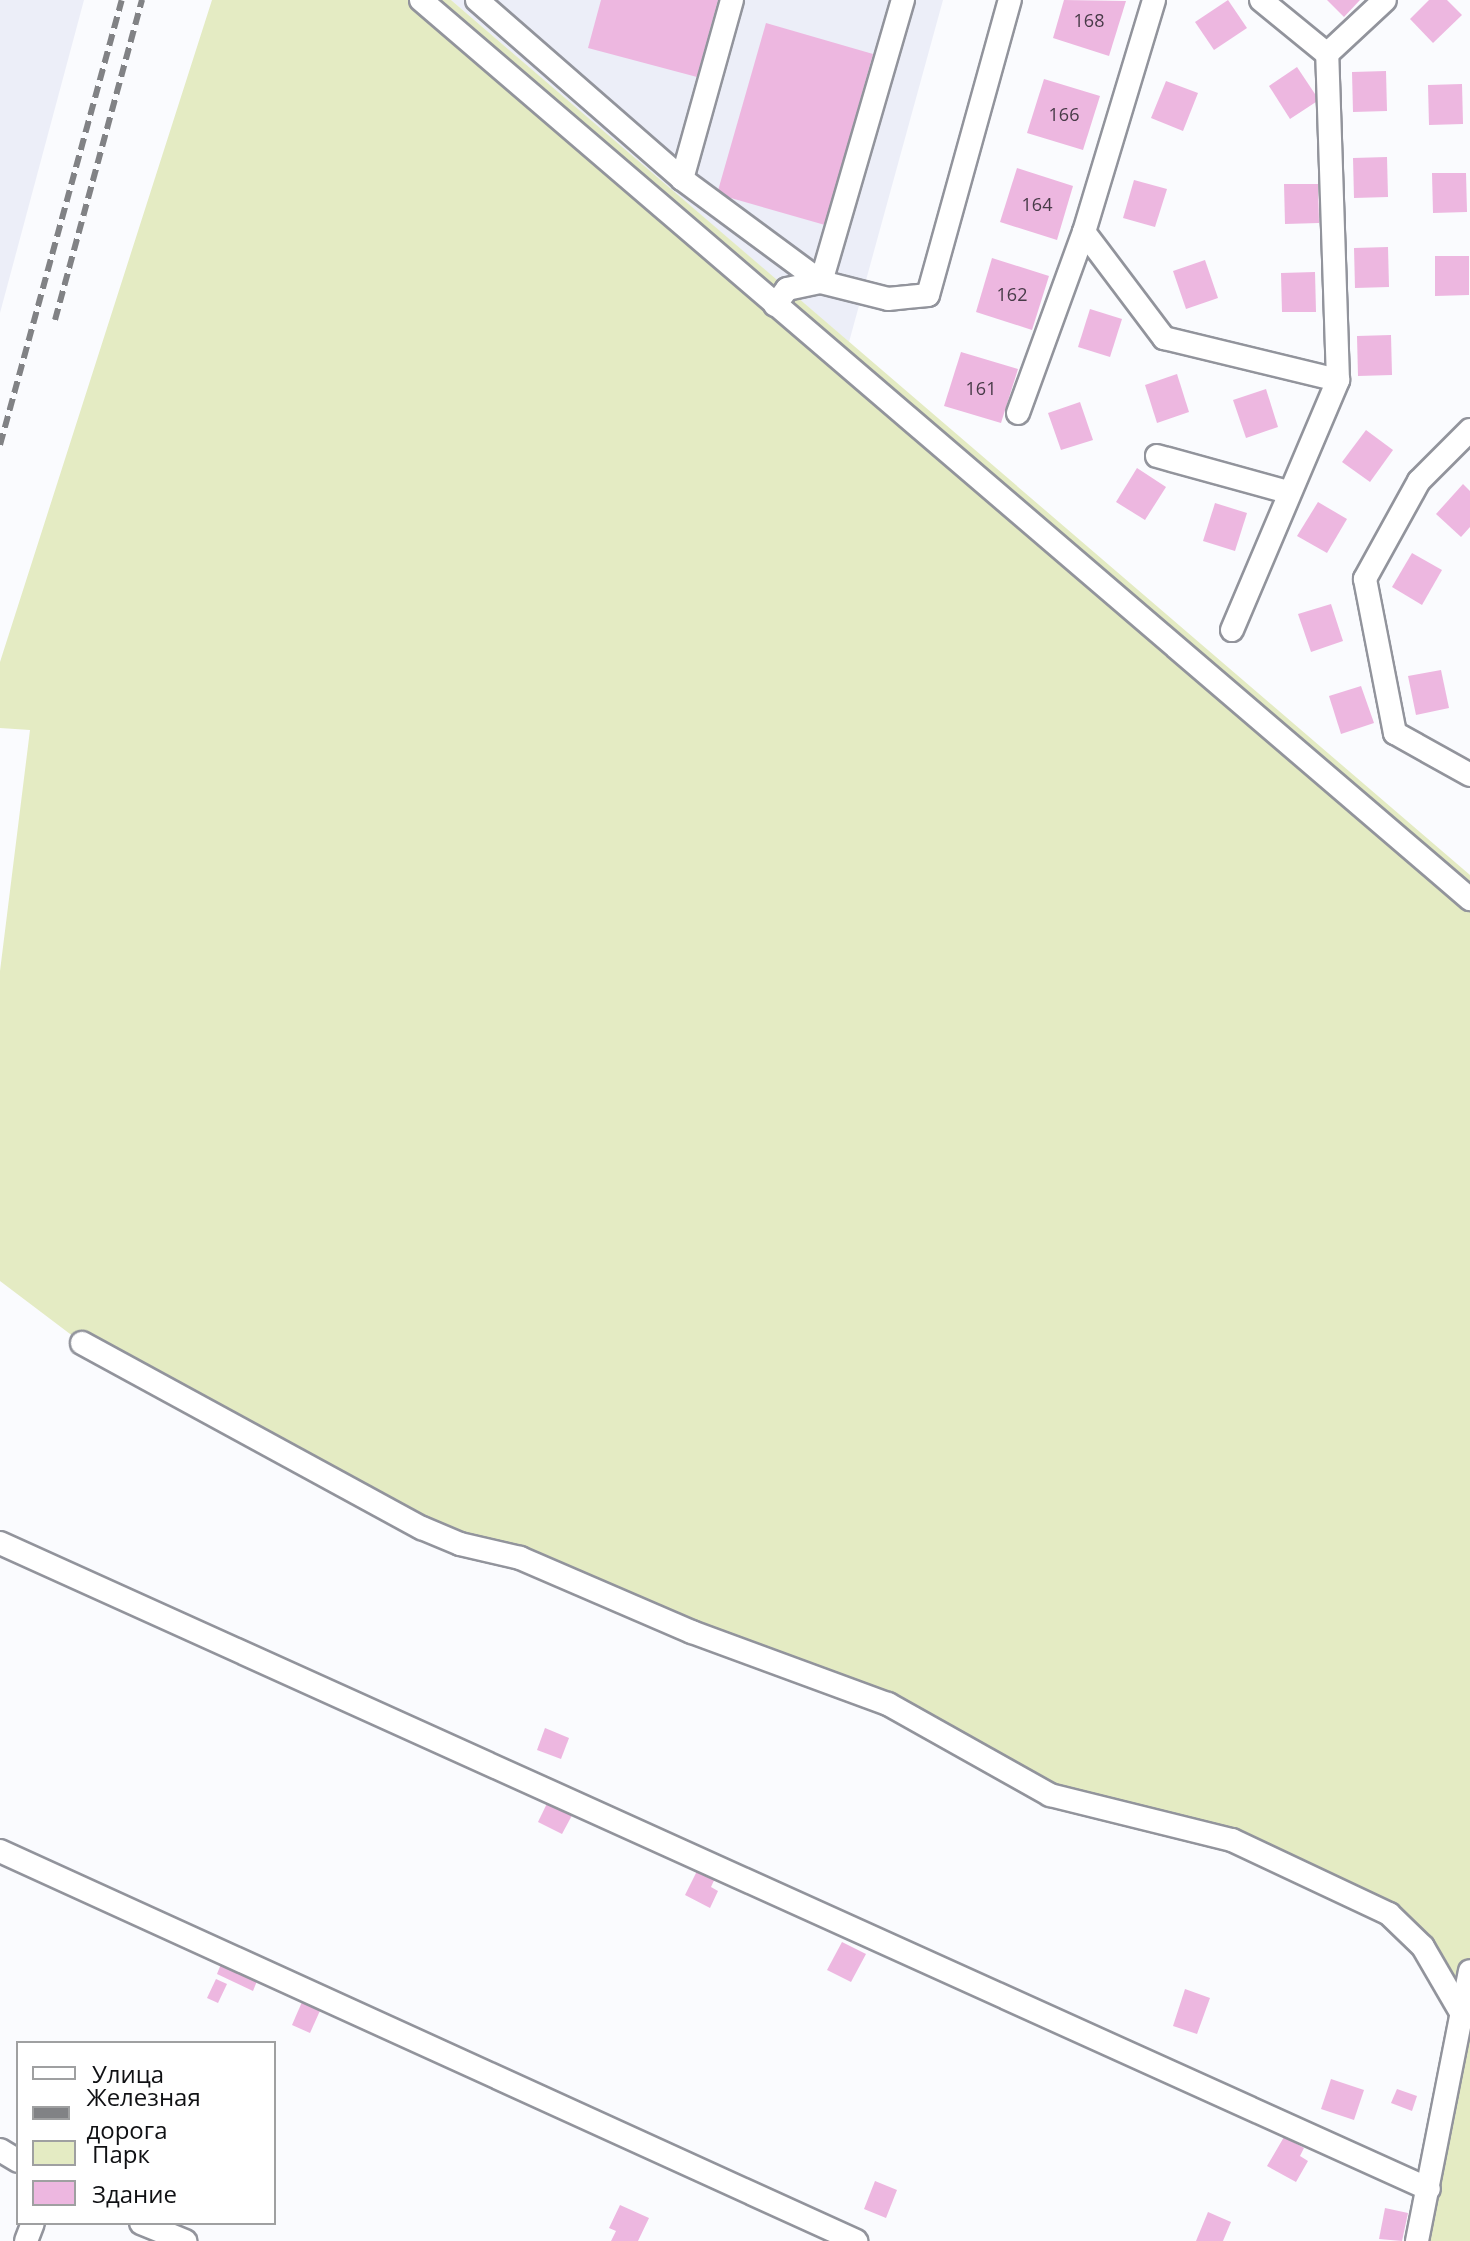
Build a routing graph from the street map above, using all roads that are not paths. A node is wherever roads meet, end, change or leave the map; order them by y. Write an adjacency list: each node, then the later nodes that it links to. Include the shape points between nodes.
1 (421, 0): 13 (street)
2 (477, 0): 10 (street)
3 (732, 0): 10 (street)
4 (903, 0): 12 (street)
5 (1010, 0): 12 (street, via 928,295 888,299)
6 (1154, 0): 11 (street)
7 (1261, 0): 9 (street)
8 (1385, 0): 9 (street)
9 (1327, 54): 14 (street)
10 (682, 179): 12 (street)
11 (1084, 232): 14 (street, via 1164,338); 15 (street)
12 (821, 282): 13 (street, via 787,289)
13 (775, 305): 21 (street)
14 (1338, 380): 18 (street)
15 (1018, 413)
16 (1470, 430): 20 (street, via 1419,481 1365,579 1395,733)
17 (1157, 456): 18 (street)
18 (1288, 492): 19 (street)
19 (1232, 630)
20 (1470, 775)
21 (1470, 899)
22 (82, 1343): 26 (street, via 422,1528 460,1544 520,1558 692,1632 888,1704 1050,1795 1232,1840 1389,1914 1423,1947)
23 (0, 1543): 27 (street)
24 (0, 1851): 30 (street)
25 (1470, 1971): 26 (street)
26 (1462, 2014): 27 (street)
27 (1429, 2189): 31 (street)
28 (146, 2225): 29 (street)
29 (185, 2241)
30 (856, 2241)
31 (1417, 2241)

